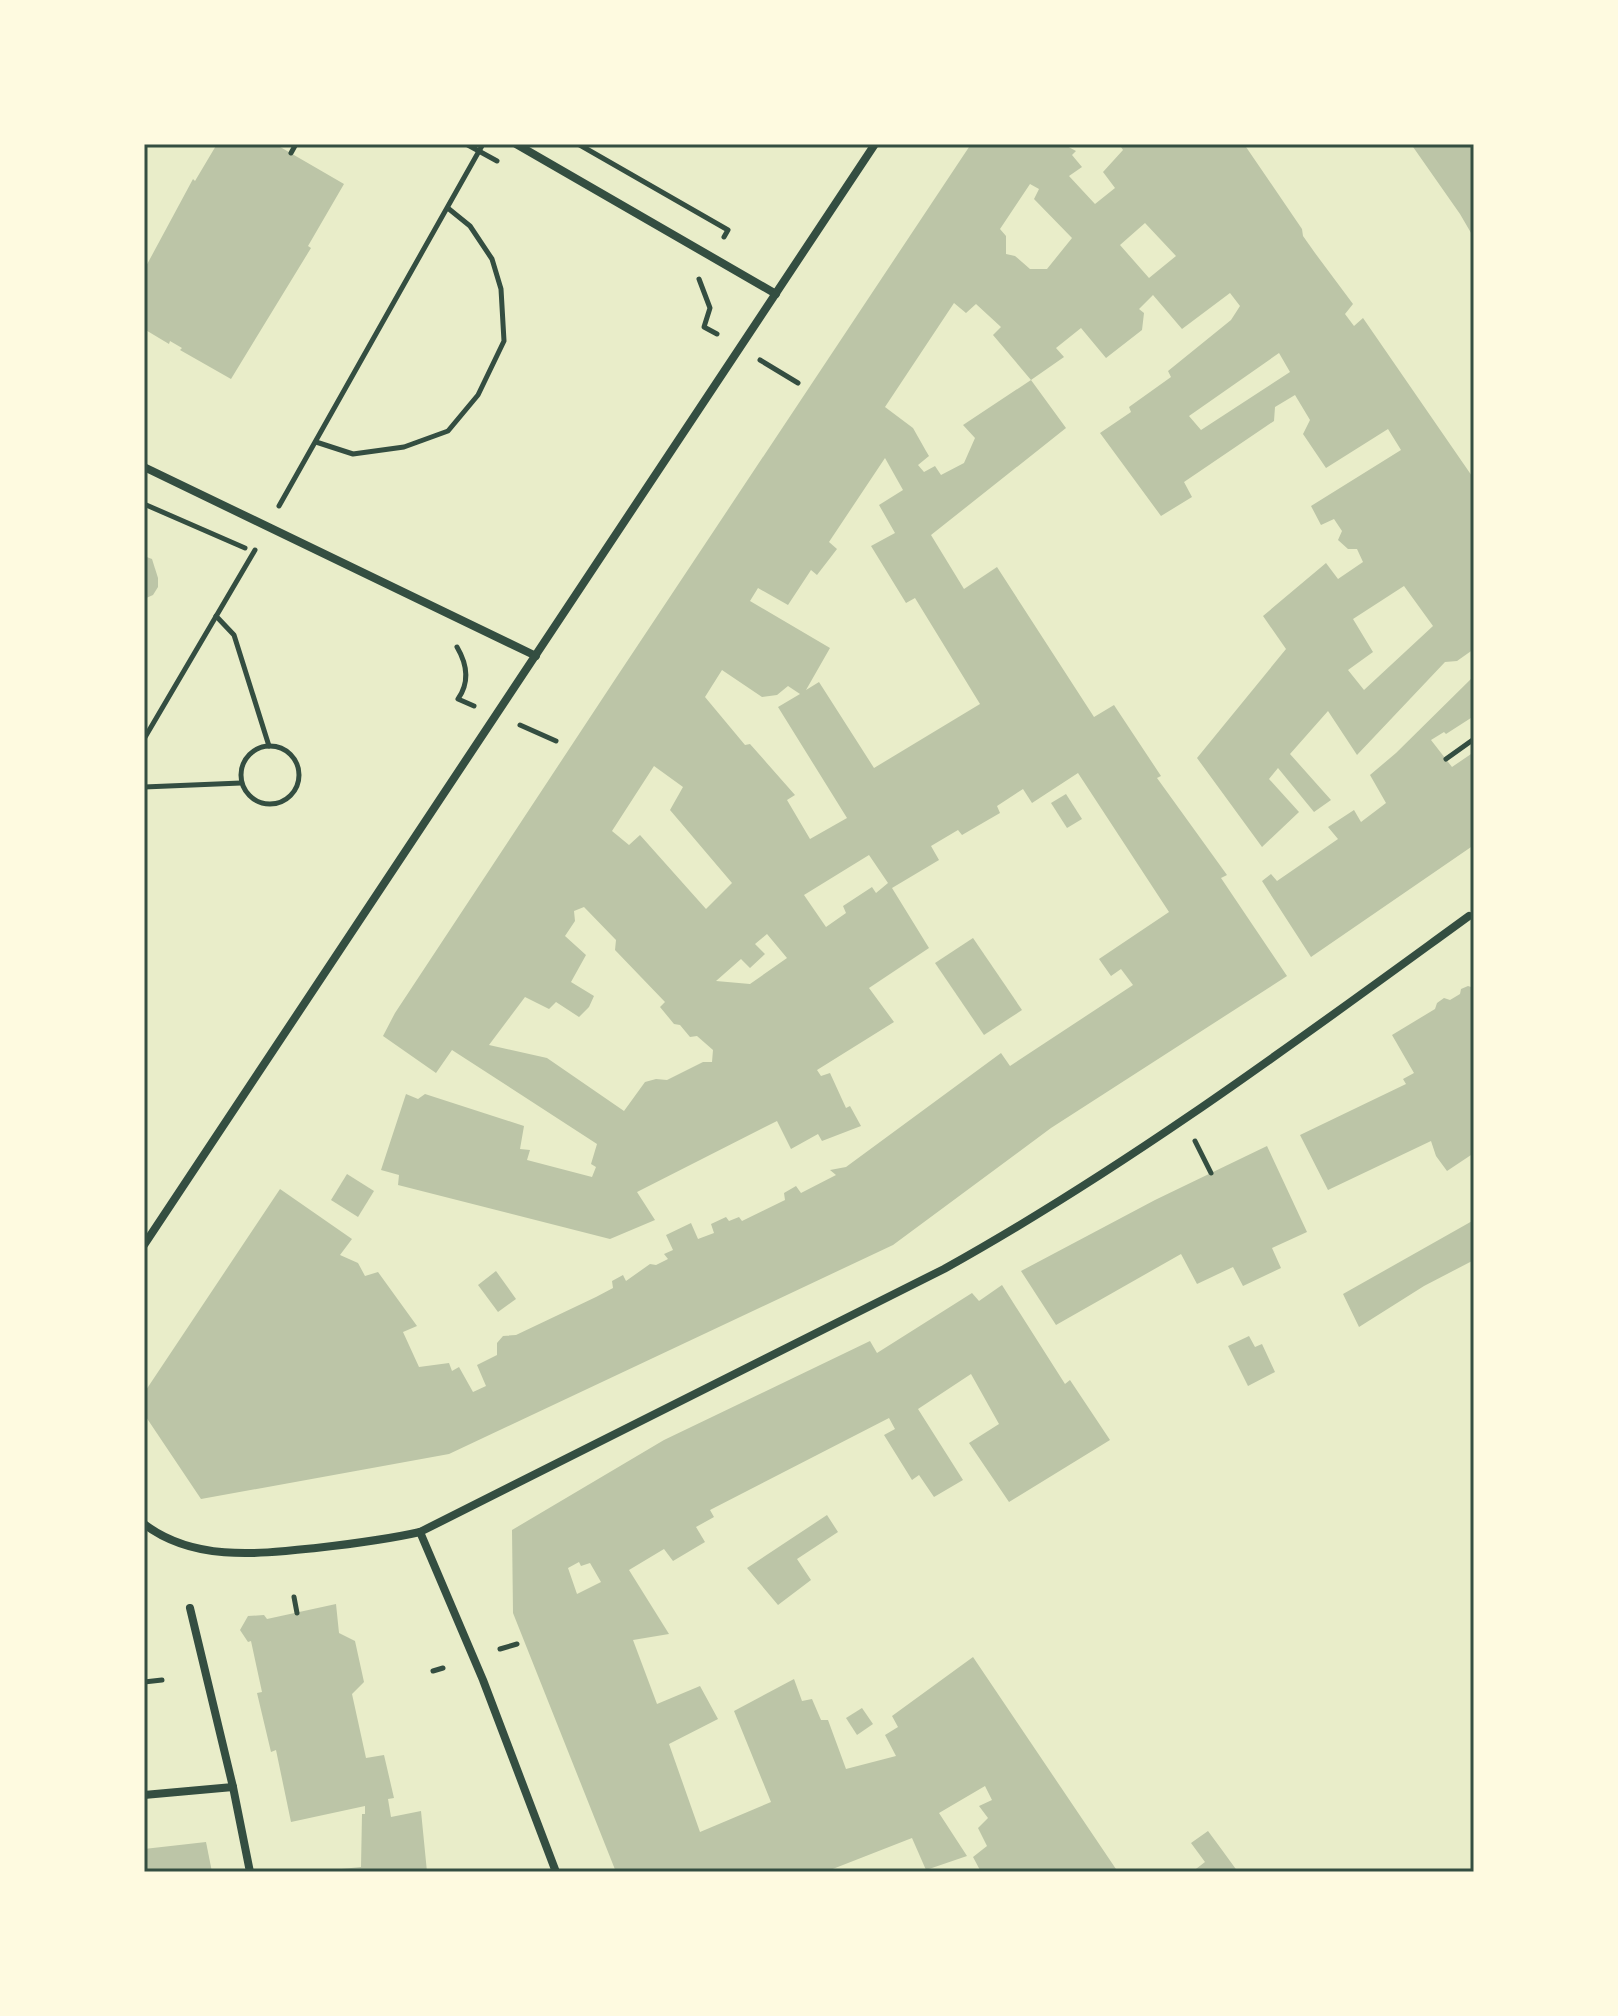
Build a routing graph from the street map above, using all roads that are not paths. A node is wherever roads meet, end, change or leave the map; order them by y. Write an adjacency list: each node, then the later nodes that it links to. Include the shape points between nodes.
1 (516, 144): 3 (street)
2 (875, 144): 3 (street)
3 (776, 294): 5 (street)
4 (144, 467): 5 (street)
5 (536, 656): 7 (street)
6 (1469, 916): 9 (street, via 1019,1227)
7 (144, 1245)
8 (144, 1524): 9 (street, via 186,1546 250,1555)
9 (420, 1532): 14 (street)
10 (190, 1608): 11 (street)
11 (233, 1787): 12 (street); 13 (street)
12 (144, 1795)
13 (250, 1872)
14 (556, 1872)

